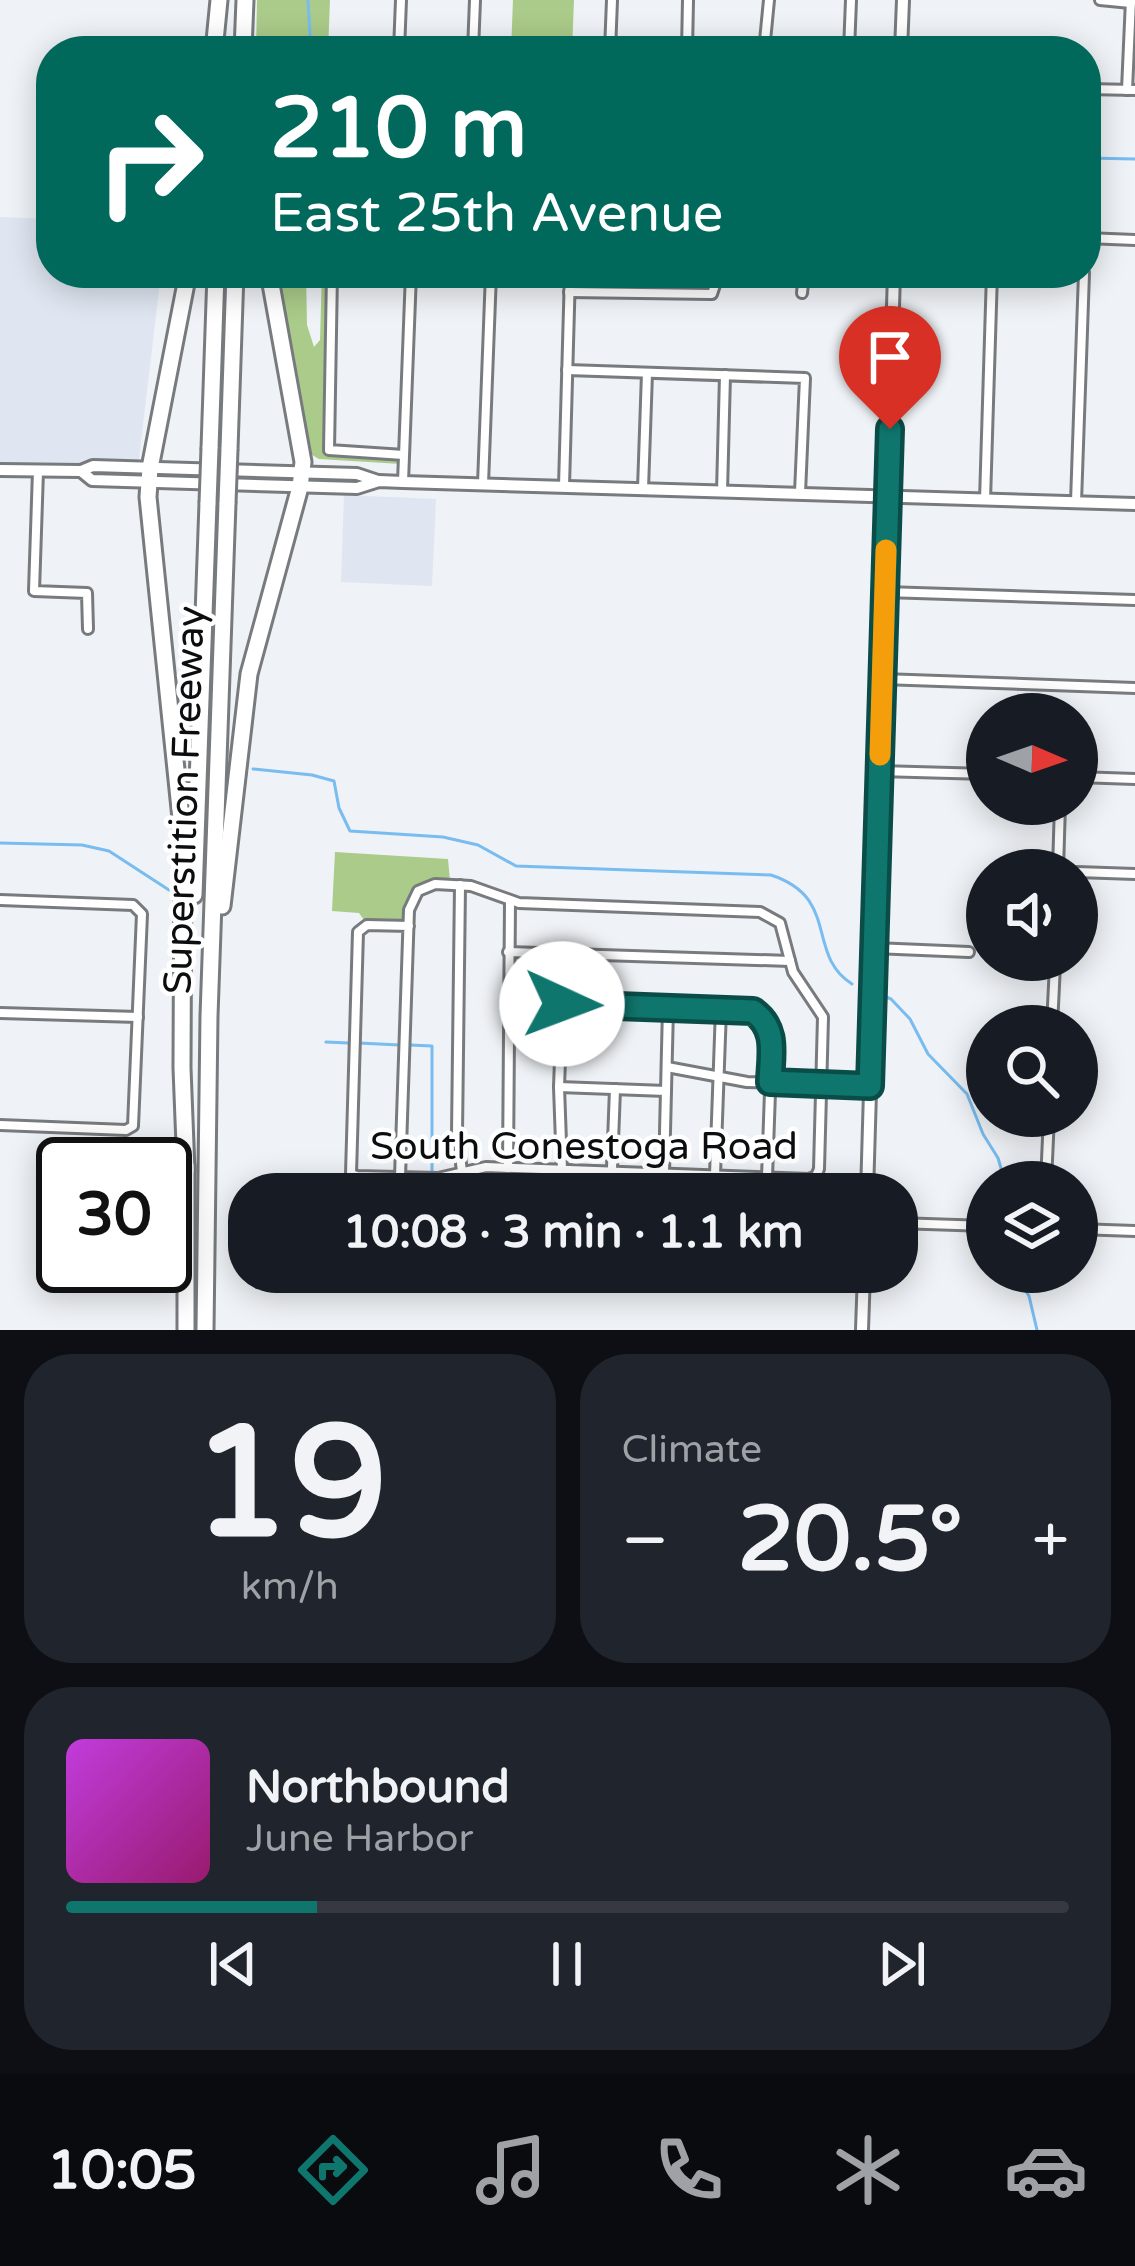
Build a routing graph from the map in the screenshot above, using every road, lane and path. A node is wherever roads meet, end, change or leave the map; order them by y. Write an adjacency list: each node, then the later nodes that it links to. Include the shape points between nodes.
1 (222, 0): 12 (highway); 13 (highway)
2 (249, 0): 14 (highway); 15 (highway)
3 (401, 0): 16 (street)
4 (475, 0): 17 (street)
5 (612, 0): 18 (street)
6 (688, 0): 19 (street)
7 (769, 0): 20 (street)
8 (850, 0): 21 (street)
9 (903, 0): 22 (main road)
10 (1100, 0): 11 (street)
11 (1131, 1): 24 (street)
12 (216, 36)
13 (223, 36)
14 (245, 36)
15 (251, 36)
16 (400, 36)
17 (474, 36)
18 (611, 36)
19 (687, 36)
20 (765, 36)
21 (849, 36)
22 (902, 36)
23 (1101, 89): 24 (street)
24 (1131, 90)
25 (1101, 239): 26 (street)
26 (1135, 240)
27 (185, 288): 48 (highway)
28 (215, 288): 96 (highway, Superstition Freeway, bridge)
29 (234, 288): 84 (highway, Superstition Freeway, bridge)
30 (270, 288): 49 (highway)
31 (332, 288): 45 (street, via 329,450)
32 (410, 288): 45 (street)
33 (490, 288): 51 (street)
34 (569, 288): 40 (street)
35 (714, 288): 40 (street)
36 (802, 288): 41 (street)
37 (894, 288): 56 (main road)
38 (992, 288): 57 (street)
39 (1083, 288): 58 (street)
40 (569, 292): 42 (street)
41 (802, 292)
42 (567, 370): 43 (street); 52 (street)
43 (647, 373): 44 (street); 53 (street)
44 (725, 375): 54 (street); 55 (street, via 805,378)
45 (404, 455): 50 (street)
46 (0, 470): 47 (main road)
47 (38, 471): 48 (main road, via 93,466); 62 (street, via 34,591 87,593)
48 (149, 475): 49 (main road); 95 (highway, via 183,838)
49 (301, 480): 50 (main road, via 357,488); 84 (highway, via 249,674)
50 (403, 482): 51 (main road)
51 (483, 484): 52 (main road)
52 (564, 487): 53 (main road)
53 (643, 489): 54 (main road)
54 (722, 492): 55 (main road)
55 (800, 495): 56 (main road)
56 (887, 497): 57 (main road); 60 (main road)
57 (985, 500): 58 (main road)
58 (1076, 502): 59 (main road)
59 (1135, 504)
60 (885, 592): 61 (street); 63 (main road)
61 (1135, 600)
62 (88, 629)
63 (882, 679): 64 (street); 65 (main road)
64 (1135, 688)
65 (879, 771): 66 (street); 75 (main road)
66 (966, 773)
67 (1098, 778): 68 (street)
68 (1135, 779)
69 (1098, 873): 70 (street)
70 (1135, 874)
71 (460, 885): 73 (street); 74 (street, via 418,891); 99 (street)
72 (0, 900): 85 (street, via 140,908)
73 (510, 902): 76 (street); 79 (street, via 760,912 784,929)
74 (409, 926): 101 (street, South Conestoga Road, via 360,927); 102 (street)
75 (874, 948): 77 (street); 90 (main road)
76 (508, 952): 78 (street); 97 (street)
77 (966, 952)
78 (563, 954): 79 (street); 80 (street)
79 (790, 961): 89 (street, via 823,1017)
80 (562, 1004): 81 (street); 91 (street)
81 (668, 1008): 82 (street); 86 (street)
82 (721, 1010): 87 (street); 88 (street, via 766,1020)
83 (0, 1013): 85 (street)
84 (209, 1016): 116 (highway, Superstition Freeway)
85 (139, 1017): 94 (street, via 131,1128)
86 (667, 1066): 87 (street); 93 (street)
87 (718, 1076): 88 (street); 105 (street)
88 (770, 1082): 89 (street); 106 (street)
89 (821, 1084): 90 (street); 107 (street, South Conestoga Road)
90 (870, 1086): 108 (main road)
91 (560, 1087): 92 (street); 98 (street)
92 (615, 1089): 93 (street); 100 (street)
93 (666, 1091): 104 (street)
94 (0, 1125)
95 (185, 1137)
96 (187, 1137)
97 (508, 1168): 98 (street, South Conestoga Road); 99 (street, South Conestoga Road)
98 (562, 1170): 100 (street, South Conestoga Road)
99 (462, 1172): 103 (street, South Conestoga Road)
100 (612, 1172): 104 (street, South Conestoga Road)
101 (351, 1173)
102 (400, 1173)
103 (458, 1173)
104 (664, 1173)
105 (715, 1173)
106 (767, 1173)
107 (816, 1173)
108 (867, 1173)
109 (918, 1224): 110 (street)
110 (966, 1225)
111 (1098, 1230): 112 (street)
112 (1135, 1231)
113 (186, 1293): 115 (highway, Superstition Freeway)
114 (863, 1293): 117 (main road)
115 (186, 1330)
116 (208, 1330)
117 (862, 1330)

